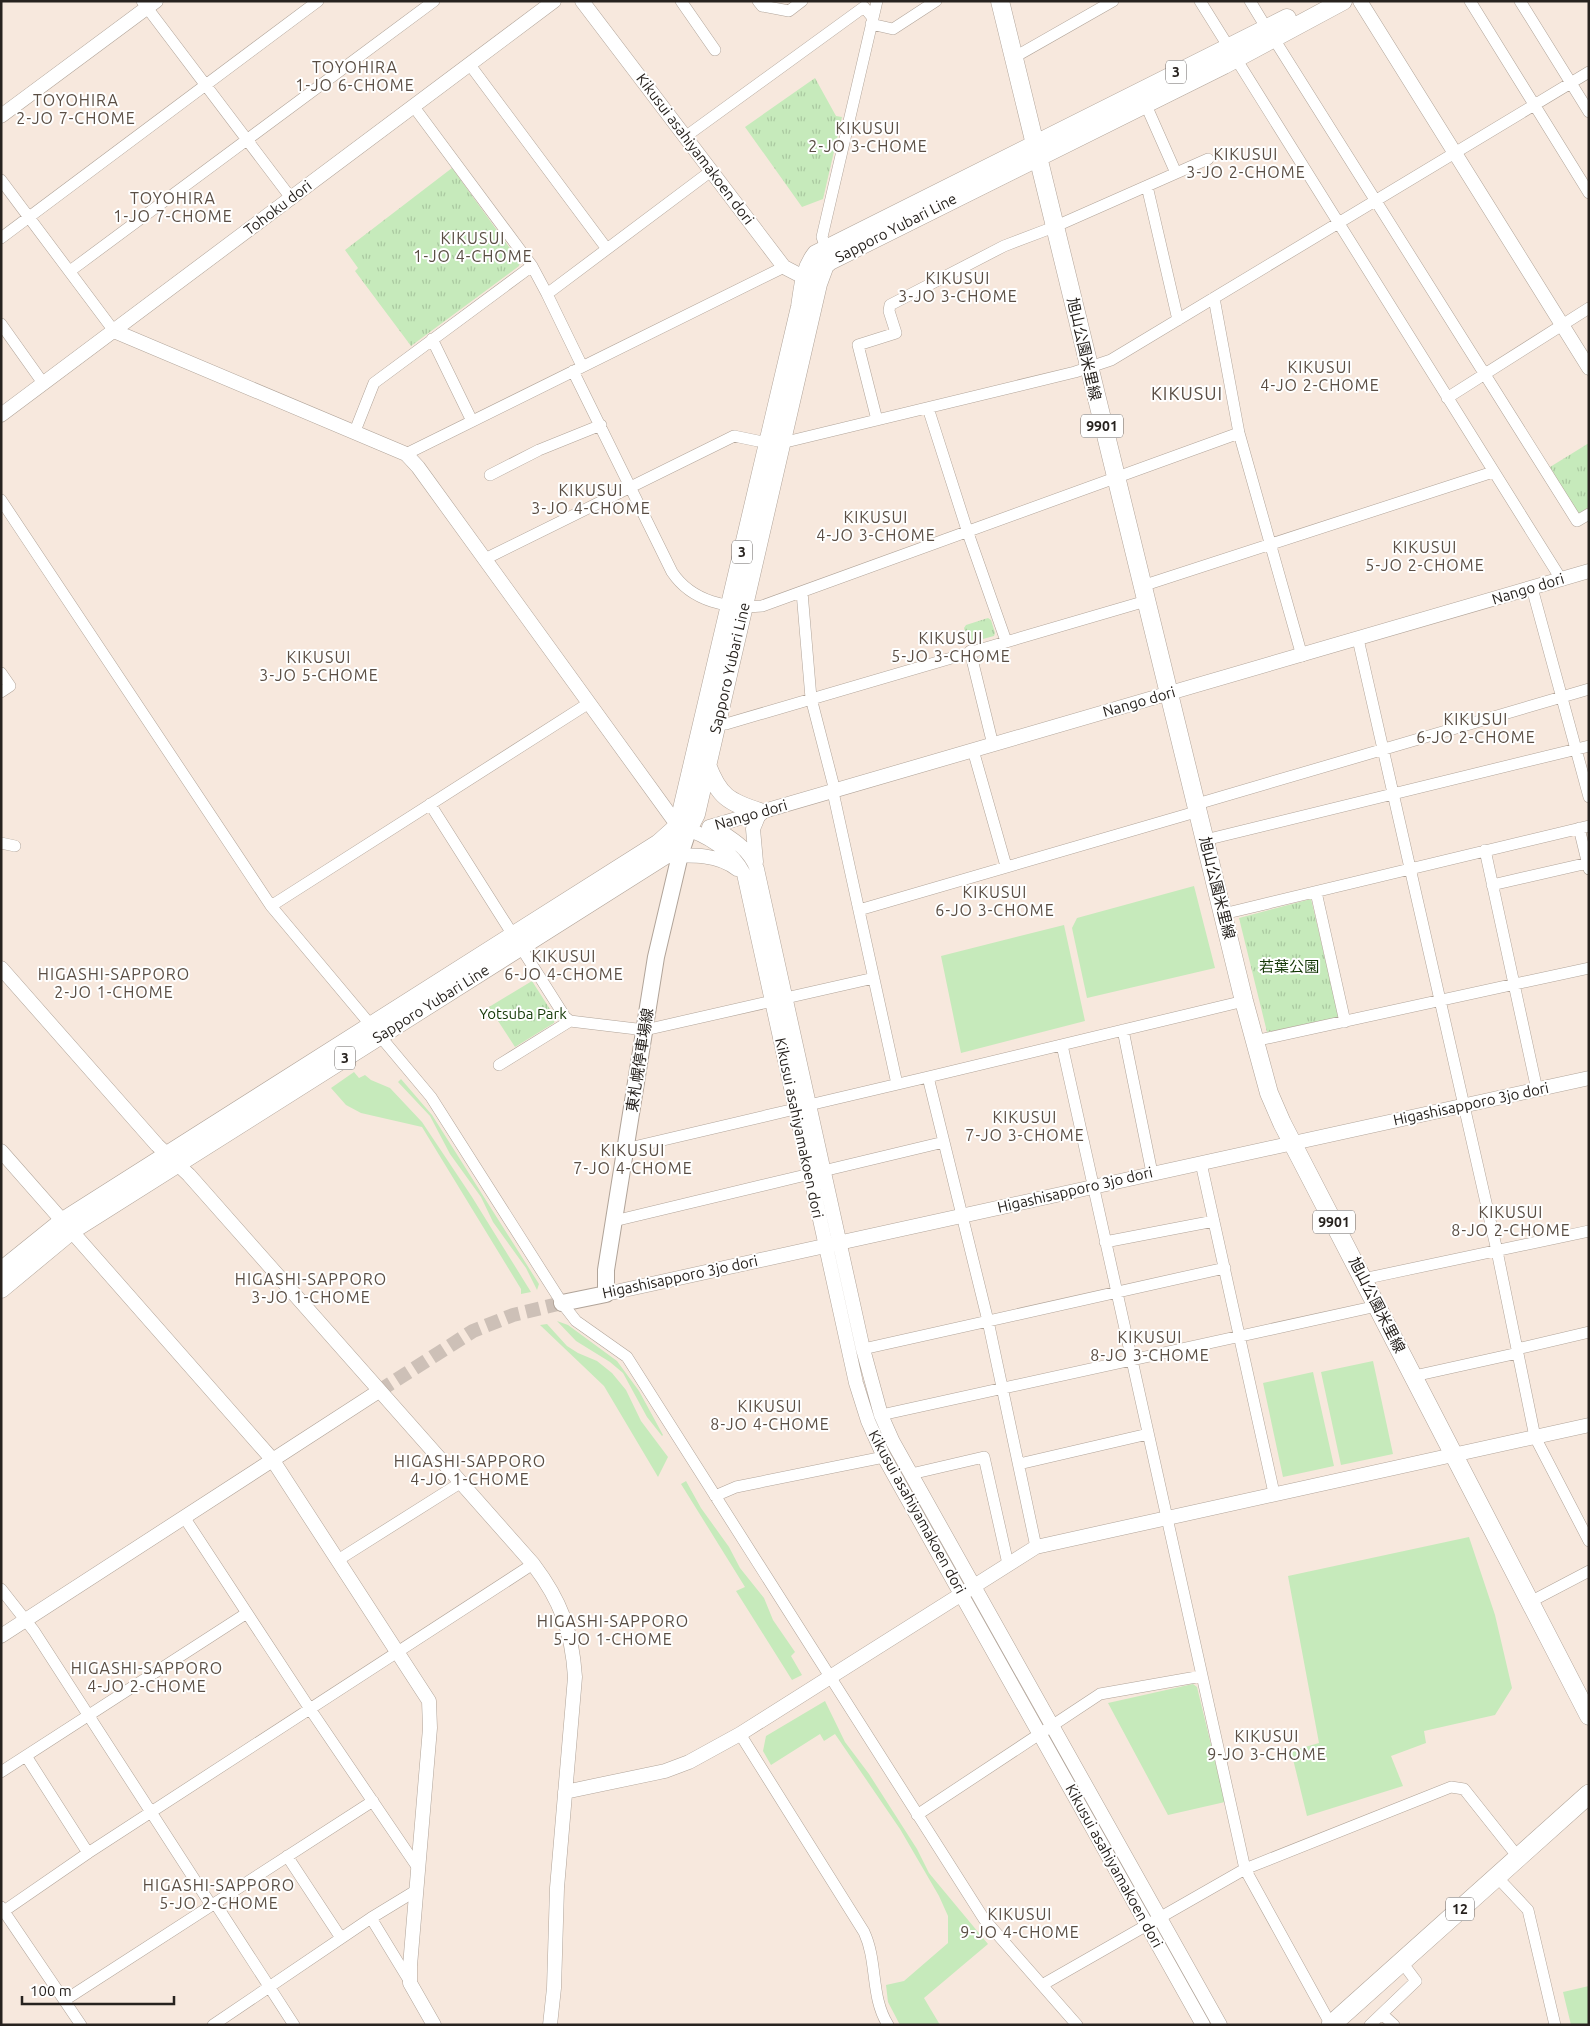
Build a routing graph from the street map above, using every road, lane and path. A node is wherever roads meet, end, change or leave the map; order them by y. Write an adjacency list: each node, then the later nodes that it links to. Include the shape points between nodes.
1 (318, 1): 29 (street)
2 (434, 1): 36 (street)
3 (554, 1): 26 (street, Tohoku dori)
4 (582, 1): 35 (street, Kikusui asahiyamakoen dori)
5 (681, 1): 23 (street)
6 (758, 1): 7 (street, via 762,6 789,11)
7 (802, 1)
8 (877, 1): 21 (street)
9 (936, 1): 21 (street, via 893,29)
10 (1000, 1): 25 (main road, 旭山公園米里線 / 9901)
11 (1113, 1): 25 (street)
12 (1200, 1): 24 (street)
13 (1250, 1): 22 (street)
14 (1318, 1): 22 (main road, Sapporo Yubari Line / 3)
15 (1343, 1): 22 (main road, Sapporo Yubari Line / 3)
16 (1360, 1): 38 (street)
17 (1470, 1): 31 (street)
18 (1520, 1): 28 (street)
19 (148, 3): 29 (street); 34 (street)
20 (862, 4): 21 (street); 35 (street)
21 (872, 21): 52 (street, via 822,237)
22 (1271, 34): 24 (main road, Sapporo Yubari Line / 3); 46 (street)
23 (715, 50)
24 (1232, 52): 30 (main road, Sapporo Yubari Line / 3); 37 (main road, Sapporo Yubari Line / 3); 48 (street)
25 (1013, 58): 37 (main road, 旭山公園米里線 / 9901)
26 (470, 65): 32 (street, Tohoku dori); 51 (street)
27 (1589, 72): 28 (street)
28 (1571, 83): 31 (street); 33 (street)
29 (205, 85): 36 (street); 47 (street)
30 (1145, 103): 37 (main road, Sapporo Yubari Line / 3); 41 (street)
31 (1534, 105): 38 (street); 44 (street)
32 (414, 107): 45 (street, Tohoku dori); 53 (street)
33 (1589, 112)
34 (1, 116)
35 (685, 137): 40 (street, Kikusui asahiyamakoen dori)
36 (246, 140): 45 (street); 55 (street)
37 (1037, 151): 49 (main road, 旭山公園米里線 / 9901); 52 (main road, Sapporo Yubari Line / 3)
38 (1454, 153): 46 (street); 62 (street)
39 (1208, 159): 41 (street)
40 (711, 171): 51 (street); 54 (street, Kikusui asahiyamakoen dori)
41 (1176, 173): 43 (street)
42 (1, 180): 47 (street)
43 (1147, 186): 49 (street); 60 (street)
44 (1589, 193)
45 (291, 198): 63 (street, Tohoku dori)
46 (1375, 201): 48 (street); 68 (street)
47 (29, 218): 50 (street); 55 (street)
48 (1339, 223): 58 (street); 70 (street)
49 (1054, 227): 67 (main road, 旭山公園米里線 / 9901); 73 (street, via 1004,246 890,305 896,333 858,345)
50 (1, 238)
51 (608, 249): 57 (street)
52 (828, 254): 56 (main road, Sapporo Yubari Line / 3, via 816,254 810,261)
53 (532, 266): 57 (street); 64 (street)
54 (784, 267): 56 (street, Kikusui asahiyamakoen dori); 65 (street)
55 (70, 271): 63 (street)
56 (811, 281): 78 (main road, Sapporo Yubari Line / 3, via 800,307)
57 (547, 294): 65 (street)
58 (1214, 298): 60 (street); 77 (street)
59 (1589, 308): 62 (street)
60 (1178, 320): 67 (street, via 1111,360)
61 (1, 324): 69 (street)
62 (1562, 325): 66 (street); 68 (street)
63 (114, 331): 69 (street, Tohoku dori); 76 (street)
64 (432, 340): 74 (street); 76 (street, via 374,383)
65 (578, 368): 74 (street); 75 (street)
66 (1589, 368)
67 (1088, 369): 71 (street); 82 (main road, 旭山公園米里線 / 9901)
68 (1486, 374): 70 (street); 85 (street, via 1577,521)
69 (43, 384): 72 (street, Tohoku dori)
70 (1447, 398): 80 (street)
71 (928, 408): 73 (street); 86 (street)
72 (1, 415)
73 (877, 420): 78 (street)
74 (472, 421): 79 (street)
75 (601, 425): 81 (street, via 539,450); 83 (street)
76 (355, 431): 79 (street)
77 (1239, 433): 82 (street); 87 (street)
78 (775, 441): 83 (street, via 734,436); 94 (main road, Sapporo Yubari Line / 3)
79 (406, 454): 88 (street)
80 (1493, 472): 87 (street); 90 (street)
81 (490, 475)
82 (1116, 479): 86 (street); 93 (main road, 旭山公園米里線 / 9901)
83 (631, 487): 88 (street); 94 (street, via 678,580 698,597 718,604)
84 (1, 500): 133 (street)
85 (1589, 514)
86 (968, 533): 92 (street); 96 (street)
87 (1270, 545): 93 (street); 98 (street)
88 (485, 559): 105 (street)
89 (1589, 571): 90 (street, Nango dori)
90 (1561, 579): 91 (street, Nango dori)
91 (1532, 588): 95 (street, Nango dori); 103 (street)
92 (802, 592): 94 (street, via 762,606); 104 (street)
93 (1144, 593): 96 (street); 102 (main road, 旭山公園米里線 / 9901)
94 (737, 605): 106 (main road, Sapporo Yubari Line / 3); 121 (main road, Sapporo Yubari Line / 3)
95 (1358, 639): 98 (street, Nango dori); 111 (street)
96 (1006, 641): 97 (street)
97 (970, 651): 104 (street); 107 (street)
98 (1302, 656): 102 (street, Nango dori)
99 (1, 673): 101 (street, via 10,686)
100 (1589, 689): 103 (street)
101 (1, 692)
102 (1169, 694): 107 (street, Nango dori); 117 (main road, 旭山公園米里線 / 9901)
103 (1562, 696): 109 (street); 111 (street)
104 (810, 698): 106 (street); 113 (street)
105 (589, 703): 116 (street); 121 (street)
106 (717, 724): 112 (main road, Sapporo Yubari Line / 3)
107 (993, 745): 110 (street, Nango dori)
108 (1589, 746): 109 (street)
109 (1576, 749): 114 (street); 115 (street)
110 (973, 750): 113 (street, Nango dori); 127 (street)
111 (1383, 750): 114 (street); 117 (street)
112 (707, 765): 118 (main road, via 715,786 724,796 738,805); 121 (main road, Sapporo Yubari Line / 3, via 696,814)
113 (834, 792): 118 (street, Nango dori); 134 (street)
114 (1393, 793): 122 (street); 129 (street)
115 (1589, 797)
116 (430, 804): 133 (street); 136 (street)
117 (1198, 807): 122 (main road, 旭山公園米里線 / 9901); 127 (street)
118 (760, 812): 119 (street, Nango dori); 130 (street, via 753,829)
119 (714, 827): 121 (street, Nango dori); 130 (street, Kikusui asahiyamakoen dori, via 745,849 753,859)
120 (1584, 827): 125 (street); 128 (street)
121 (683, 828): 126 (main road, Sapporo Yubari Line / 3); 130 (street, Kikusui asahiyamakoen dori, via 710,839); 136 (main road, Sapporo Yubari Line / 3)
122 (1205, 840): 135 (main road, 旭山公園米里線 / 9901)
123 (1, 843): 124 (street)
124 (15, 846)
125 (1485, 850): 129 (street); 131 (street)
126 (672, 856): 130 (street, via 718,858); 136 (main road, Sapporo Yubari Line / 3); 147 (main road, 東札幌停車場線)
127 (1006, 866): 134 (street)
128 (1588, 866): 131 (street)
129 (1409, 868): 132 (street); 143 (street)
130 (750, 872): 141 (street, Kikusui asahiyamakoen dori); 144 (street, Kikusui asahiyamakoen dori)
131 (1492, 885): 140 (street)
132 (1316, 892): 135 (street); 146 (street)
133 (271, 906): 149 (street)
134 (859, 910): 139 (street)
135 (1223, 914): 142 (main road, 旭山公園米里線 / 9901)
136 (516, 941): 145 (street); 149 (main road, Sapporo Yubari Line / 3)
137 (1, 968): 164 (street)
138 (1589, 968): 140 (street)
139 (874, 978): 141 (street); 155 (street)
140 (1514, 984): 143 (street); 156 (street)
141 (786, 999): 144 (street); 157 (street, Kikusui asahiyamakoen dori)
142 (1244, 1001): 148 (street); 150 (main road, 旭山公園米里線 / 9901)
143 (1441, 1001): 146 (street); 158 (street)
144 (772, 1002): 147 (street); 159 (street, Kikusui asahiyamakoen dori)
145 (570, 1021): 147 (street); 152 (street)
146 (1345, 1022): 150 (street)
147 (644, 1030): 162 (main road, 東札幌停車場線)
148 (1123, 1030): 151 (street); 167 (street)
149 (375, 1031): 164 (main road, Sapporo Yubari Line / 3); 183 (street, via 431,1097)
150 (1254, 1041): 161 (main road, 旭山公園米里線 / 9901, via 1269,1093)
151 (1062, 1045): 153 (street); 168 (street)
152 (499, 1065)
153 (928, 1076): 155 (street); 160 (street)
154 (1589, 1078): 156 (street, Higashisapporo 3jo dori)
155 (897, 1084): 157 (street)
156 (1537, 1090): 158 (street, Higashisapporo 3jo dori)
157 (809, 1105): 166 (street, Kikusui asahiyamakoen dori)
158 (1463, 1106): 161 (street, Higashisapporo 3jo dori); 176 (street)
159 (795, 1109): 162 (street); 166 (street, Kikusui asahiyamakoen dori)
160 (944, 1142): 166 (street); 169 (street)
161 (1292, 1143): 165 (street, Higashisapporo 3jo dori); 179 (main road, 旭山公園米里線 / 9901)
162 (625, 1149): 170 (main road, 東札幌停車場線)
163 (1, 1151): 172 (street)
164 (172, 1160): 172 (main road, Sapporo Yubari Line / 3); 193 (street)
165 (1201, 1163): 167 (street, Higashisapporo 3jo dori); 171 (street)
166 (816, 1172): 170 (street); 175 (street, Kikusui asahiyamakoen dori)
167 (1152, 1173): 168 (street, Higashisapporo 3jo dori)
168 (1093, 1186): 169 (street, Higashisapporo 3jo dori); 174 (street)
169 (963, 1216): 175 (street, Higashisapporo 3jo dori); 185 (street)
170 (614, 1221): 182 (main road, 東札幌停車場線, via 606,1270)
171 (1214, 1221): 174 (street); 177 (street)
172 (67, 1226): 178 (main road, Sapporo Yubari Line / 3); 180 (main road, Sapporo Yubari Line / 3); 200 (street)
173 (1589, 1231): 176 (street)
174 (1106, 1242): 181 (street)
175 (832, 1244): 182 (street, Higashisapporo 3jo dori); 188 (street, Kikusui asahiyamakoen dori); 199 (street, Kikusui asahiyamakoen dori, via 856,1383)
176 (1497, 1251): 179 (street); 189 (street)
177 (1225, 1268): 181 (street); 187 (street)
178 (1, 1271)
179 (1363, 1278): 184 (main road, 旭山公園米里線 / 9901)
180 (1, 1289)
181 (1117, 1292): 185 (street); 190 (street)
182 (606, 1294): 183 (main road, Higashisapporo 3jo dori)
183 (562, 1303): 205 (street, via 576,1321 627,1357)
184 (1377, 1306): 187 (street); 191 (main road, 旭山公園米里線 / 9901)
185 (988, 1321): 188 (street); 192 (street)
186 (1589, 1332): 189 (street)
187 (1239, 1336): 190 (street); 204 (street)
188 (863, 1349): 194 (street, Kikusui asahiyamakoen dori)
189 (1517, 1351): 191 (street); 197 (street)
190 (1132, 1360): 192 (street); 196 (street)
191 (1414, 1376): 198 (main road, 旭山公園米里線 / 9901)
192 (1002, 1388): 194 (street); 201 (street)
193 (379, 1391): 200 (street); 203 (street)
194 (881, 1416): 202 (street, Kikusui asahiyamakoen dori)
195 (1589, 1425): 197 (street)
196 (1148, 1434): 201 (street); 207 (street)
197 (1535, 1437): 198 (street); 208 (street)
198 (1454, 1454): 204 (street); 216 (main road, 旭山公園米里線 / 9901)
199 (884, 1457): 205 (street, via 736,1487); 215 (street, Kikusui asahiyamakoen dori)
200 (272, 1459): 206 (street); 210 (street)
201 (1019, 1464): 209 (street)
202 (911, 1474): 212 (street, via 984,1457); 215 (street, Kikusui asahiyamakoen dori)
203 (460, 1483): 210 (street); 211 (street)
204 (1274, 1493): 207 (street)
205 (715, 1496): 222 (street)
206 (184, 1517): 217 (street); 218 (street)
207 (1166, 1517): 209 (street); 221 (street)
208 (1589, 1541)
209 (1036, 1547): 212 (street)
210 (338, 1560): 220 (street)
211 (533, 1564): 220 (street); 231 (street, via 551,1587 566,1620 573,1650 575,1677)
212 (1008, 1564): 215 (street)
213 (1589, 1571): 216 (street)
214 (1, 1589): 218 (street)
215 (967, 1590): 222 (street); 226 (street, Kikusui asahiyamakoen dori); 228 (street, Kikusui asahiyamakoen dori)
216 (1530, 1602): 225 (main road, 旭山公園米里線 / 9901)
217 (247, 1613): 223 (street); 224 (street)
218 (27, 1620): 219 (street); 224 (street)
219 (1, 1636)
220 (399, 1651): 223 (street); 239 (street, via 431,1708)
221 (1202, 1676): 226 (street, via 1100,1694); 240 (street)
222 (830, 1677): 227 (street); 235 (street)
223 (310, 1709): 233 (street); 234 (street)
224 (88, 1716): 229 (street); 234 (street)
225 (1589, 1716)
226 (1052, 1726): 228 (street); 246 (street, Kikusui asahiyamakoen dori)
227 (740, 1734): 231 (street, via 689,1762 665,1771); 260 (street, via 864,1932 873,1958 876,1995)
228 (1040, 1734): 235 (street); 247 (street, Kikusui asahiyamakoen dori)
229 (26, 1756): 230 (street); 236 (street)
230 (1, 1772)
231 (564, 1792): 259 (street)
232 (1589, 1794): 238 (highway, 12)
233 (373, 1801): 237 (street); 239 (street)
234 (152, 1813): 236 (street); 243 (street)
235 (917, 1815): 251 (street, via 984,1919)
236 (88, 1853): 244 (street)
237 (287, 1856): 243 (street); 248 (street)
238 (1518, 1857): 240 (street, via 1464,1789 1451,1787); 241 (highway, 12)
239 (418, 1868): 242 (street)
240 (1245, 1869): 246 (street); 264 (street)
241 (1496, 1876): 249 (highway, 12); 267 (street, via 1528,1910)
242 (417, 1890): 245 (street); 250 (street)
243 (213, 1904): 252 (street); 253 (street)
244 (2, 1910): 253 (street)
245 (371, 1918): 248 (street); 250 (street)
246 (1161, 1918): 247 (street); 263 (street, Kikusui asahiyamakoen dori)
247 (1147, 1926): 251 (street); 262 (street, Kikusui asahiyamakoen dori)
248 (341, 1938): 252 (street)
249 (1401, 1961): 254 (street, via 1416,1981); 264 (highway, 12)
250 (410, 1983): 258 (street)
251 (1042, 1985): 261 (street)
252 (269, 1986): 256 (street); 257 (street)
253 (65, 2000): 255 (street)
254 (1382, 2014): 265 (street); 266 (street)
255 (81, 2025)
256 (213, 2025)
257 (294, 2025)
258 (434, 2025)
259 (550, 2025)
260 (888, 2025)
261 (1078, 2025)
262 (1203, 2025)
263 (1220, 2025)
264 (1331, 2025)
265 (1370, 2025)
266 (1394, 2025)
267 (1555, 2025)

